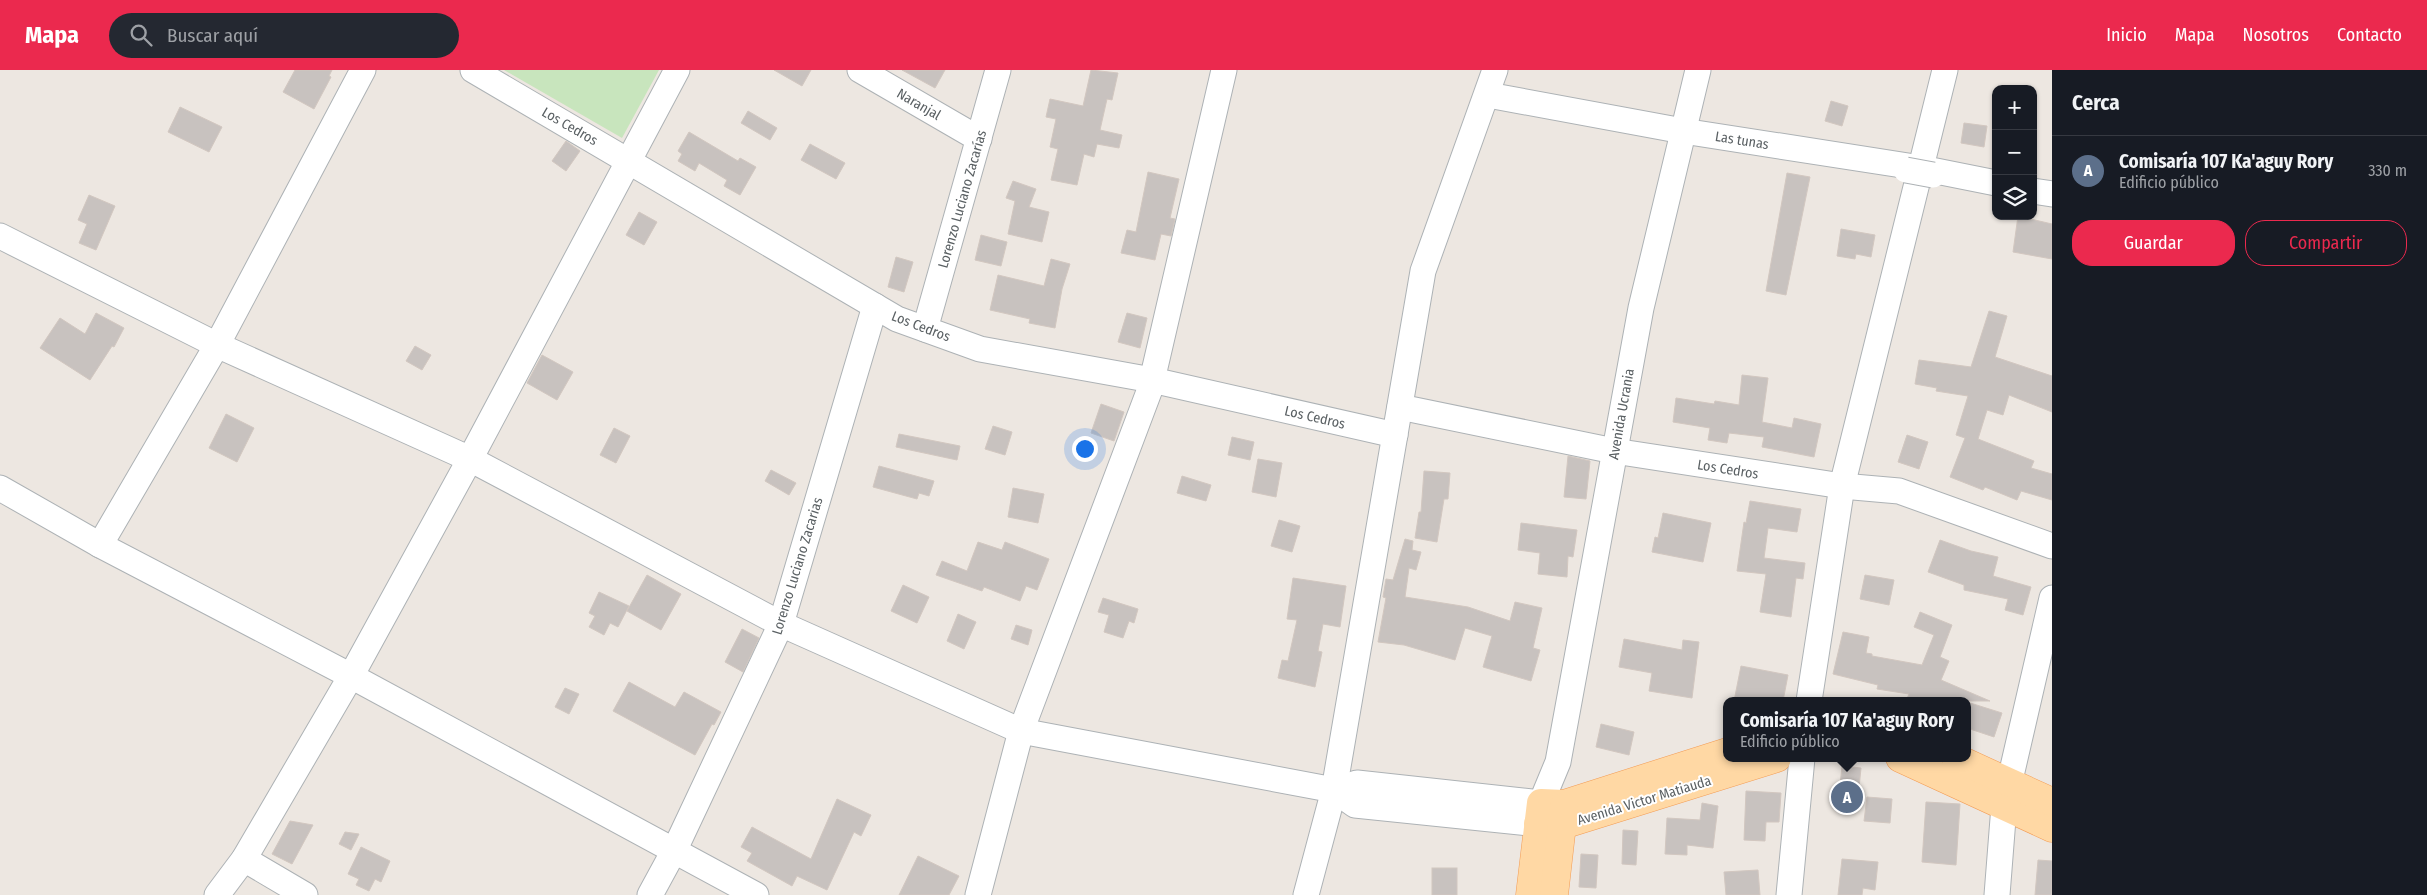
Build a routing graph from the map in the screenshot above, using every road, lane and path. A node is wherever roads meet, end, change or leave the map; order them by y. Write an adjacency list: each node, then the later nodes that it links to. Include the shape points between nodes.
1 (363, 70): 21 (street)
2 (474, 70): 13 (street, Los Cedros)
3 (677, 70): 13 (street)
4 (860, 70): 12 (street, Naranjal)
5 (998, 70): 12 (street, Lorenzo Luciano Zacarías)
6 (1224, 70): 22 (street)
7 (1495, 70): 10 (street)
8 (1698, 70): 11 (street, Avenida Ucrania)
9 (1945, 70): 14 (street)
10 (1488, 95): 11 (street, Las tunas); 23 (street, via 1423,271)
11 (1684, 130): 14 (street, Las tunas); 25 (street, Avenida Ucrania, via 1640,308)
12 (979, 139): 20 (street, Lorenzo Luciano Zacarías)
13 (630, 162): 19 (street, Los Cedros); 26 (street)
14 (1920, 171): 15 (street, Las tunas); 27 (street)
15 (1992, 182)
16 (2037, 191): 17 (street)
17 (2052, 194)
18 (0, 236): 21 (street)
19 (875, 306): 20 (street, Los Cedros, via 897,319); 32 (street, Lorenzo Luciano Zacarias)
20 (925, 329): 22 (street, Los Cedros, via 980,348)
21 (218, 345): 26 (street); 29 (street)
22 (1152, 380): 24 (street, Los Cedros); 35 (street)
23 (1400, 407): 24 (street); 25 (street, Los Cedros)
24 (1395, 435): 41 (street)
25 (1614, 452): 27 (street, Los Cedros); 44 (street, Avenida Ucrania, via 1558,762)
26 (470, 459): 32 (street); 33 (street)
27 (1842, 486): 30 (street, Los Cedros, via 1899,491); 34 (street)
28 (0, 488): 29 (street)
29 (100, 545): 33 (street)
30 (2052, 546)
31 (2052, 598): 42 (street)
32 (781, 624): 35 (street); 46 (street, Lorenzo Luciano Zacarias)
33 (351, 676): 46 (street); 47 (street)
34 (1809, 697)
35 (1021, 731): 41 (street); 52 (street)
36 (1723, 753): 44 (main road, Avenida Victor Matiauda)
37 (1761, 762): 44 (main road, Avenida Victor Matiauda)
38 (1802, 762): 56 (street)
39 (1912, 762): 42 (main road)
40 (1962, 762): 42 (main road)
41 (1334, 790): 44 (street, via 1355,804); 53 (street)
42 (2007, 795): 43 (main road); 45 (main road); 57 (street)
43 (2052, 802)
44 (1552, 814): 54 (main road, Avenida Ucrania); 55 (main road, Avenida Ucrania)
45 (2052, 828)
46 (674, 849): 50 (street, Lorenzo Luciano Zacarias); 51 (street)
47 (244, 859): 48 (street); 49 (street)
48 (217, 895)
49 (305, 895)
50 (650, 895)
51 (756, 895)
52 (978, 895)
53 (1306, 895)
54 (1530, 895)
55 (1554, 895)
56 (1790, 895)
57 (1997, 895)

